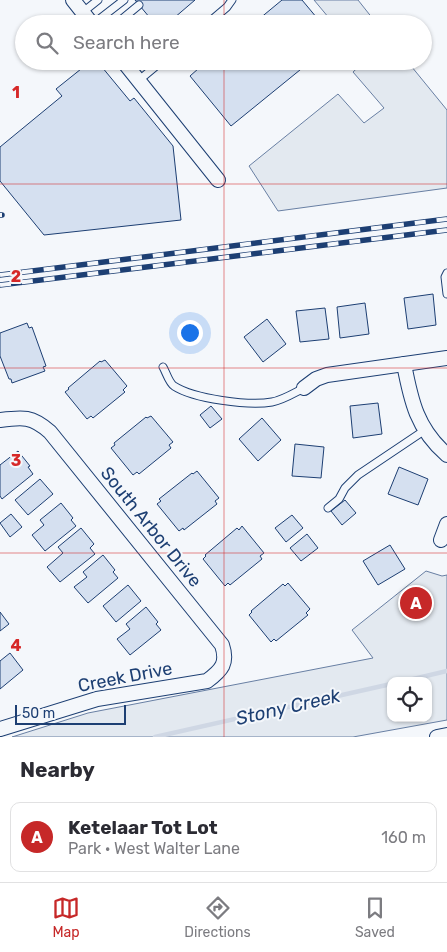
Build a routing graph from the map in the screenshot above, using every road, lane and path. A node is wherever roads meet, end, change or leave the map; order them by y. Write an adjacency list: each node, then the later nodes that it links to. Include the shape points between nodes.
1 (73, 0): 6 (street)
2 (98, 0): 6 (lane)
3 (124, 0): 8 (lane)
4 (232, 0): 10 (lane)
5 (139, 5): 9 (lane)
6 (83, 12): 7 (street)
7 (86, 15)
8 (105, 15)
9 (127, 15)
10 (218, 15)
11 (129, 70): 13 (street)
12 (151, 70): 13 (lane)
13 (138, 81): 14 (street)
14 (218, 180)
15 (447, 273): 16 (lane)
16 (447, 294)
17 (447, 358): 18 (street)
18 (404, 364): 20 (street, via 327,375); 22 (street, via 415,413)
19 (163, 367): 20 (lane, via 173,386 192,394 223,400 254,404 274,401)
20 (304, 388)
21 (0, 420): 27 (street, South Arbor Drive, via 26,418 50,432 222,645 226,655)
22 (425, 430): 23 (street); 24 (lane, via 358,475)
23 (447, 455)
24 (328, 508)
25 (447, 524): 26 (street)
26 (441, 540)
27 (223, 665): 28 (street, Creek Drive, via 207,680 97,699)
28 (0, 729)
29 (447, 735): 30 (street)
30 (437, 737)

